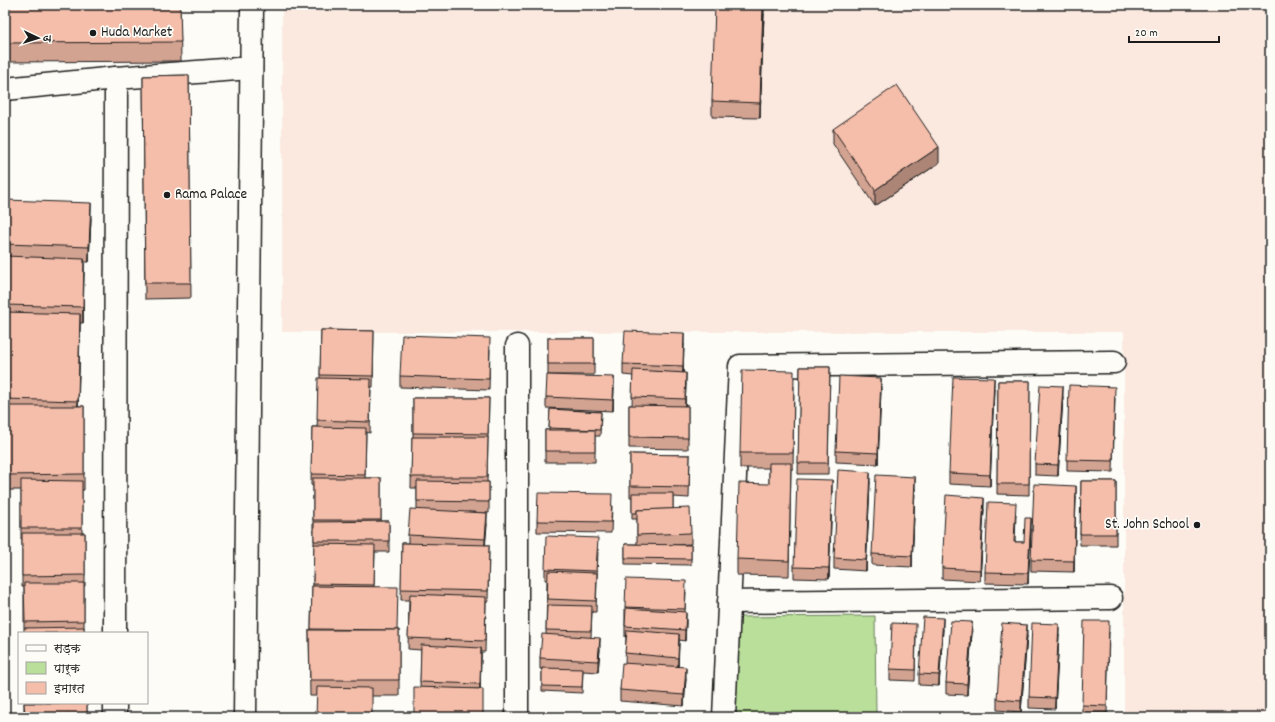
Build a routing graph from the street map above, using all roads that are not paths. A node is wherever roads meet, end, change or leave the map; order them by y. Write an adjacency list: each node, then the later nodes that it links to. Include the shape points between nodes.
1 (252, 5): 2 (street)
2 (251, 68): 3 (street); 12 (street)
3 (116, 78): 4 (street); 9 (street)
4 (5, 89)
5 (517, 346): 13 (street)
6 (1114, 362): 8 (street, via 740,366)
7 (1111, 598): 8 (street)
8 (729, 602): 14 (street)
9 (115, 632)
10 (115, 704): 11 (street)
11 (115, 717)
12 (245, 717)
13 (517, 717)
14 (724, 717)

